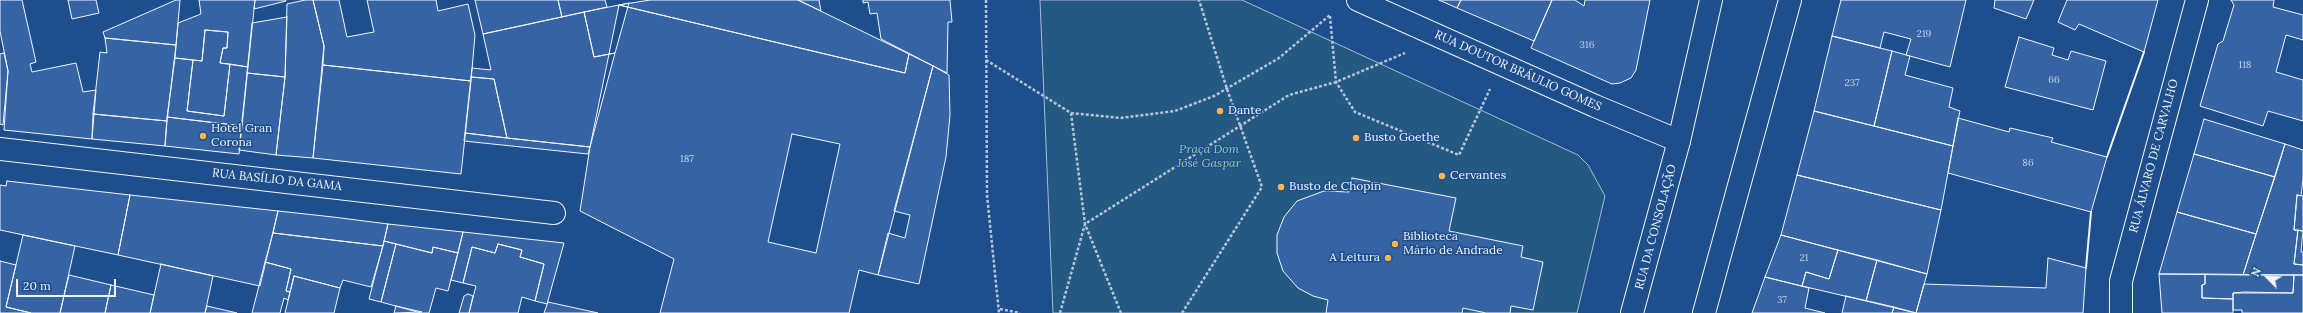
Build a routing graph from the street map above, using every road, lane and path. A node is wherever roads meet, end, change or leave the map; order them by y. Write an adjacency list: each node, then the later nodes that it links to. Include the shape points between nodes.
1 (986, 0): 8 (path)
2 (1200, 0): 11 (path)
3 (1358, 0): 14 (street, RUA DOUTOR BRÁULIO GOMES)
4 (1711, 0): 14 (street, RUA DA CONSOLAÇÃO)
5 (1790, 0): 25 (street)
6 (2197, 0): 26 (street, RUA ÁLVARO DE CARVALHO, via 2123,273)
7 (1410, 51): 9 (path)
8 (986, 60): 12 (path); 18 (path, via 987,196)
9 (1336, 82): 10 (path, via 1355,112 1459,155); 11 (path, via 1330,16 1279,58); 13 (path, via 1289,95)
10 (1491, 87)
11 (1227, 89): 12 (path, via 1176,111 1120,118); 13 (path)
12 (1071, 113): 17 (path)
13 (1241, 125): 17 (path); 23 (path, via 1262,187)
14 (1679, 141): 24 (street, RUA DA CONSOLAÇÃO)
15 (0, 149): 16 (street, RUA BASÍLIO DA GAMA)
16 (554, 212)
17 (1085, 224): 21 (path); 22 (path)
18 (1000, 309): 19 (path); 20 (path)
19 (999, 313)
20 (1020, 313)
21 (1060, 313)
22 (1120, 313)
23 (1182, 313)
24 (1632, 313)
25 (1704, 313)
26 (2121, 313)

